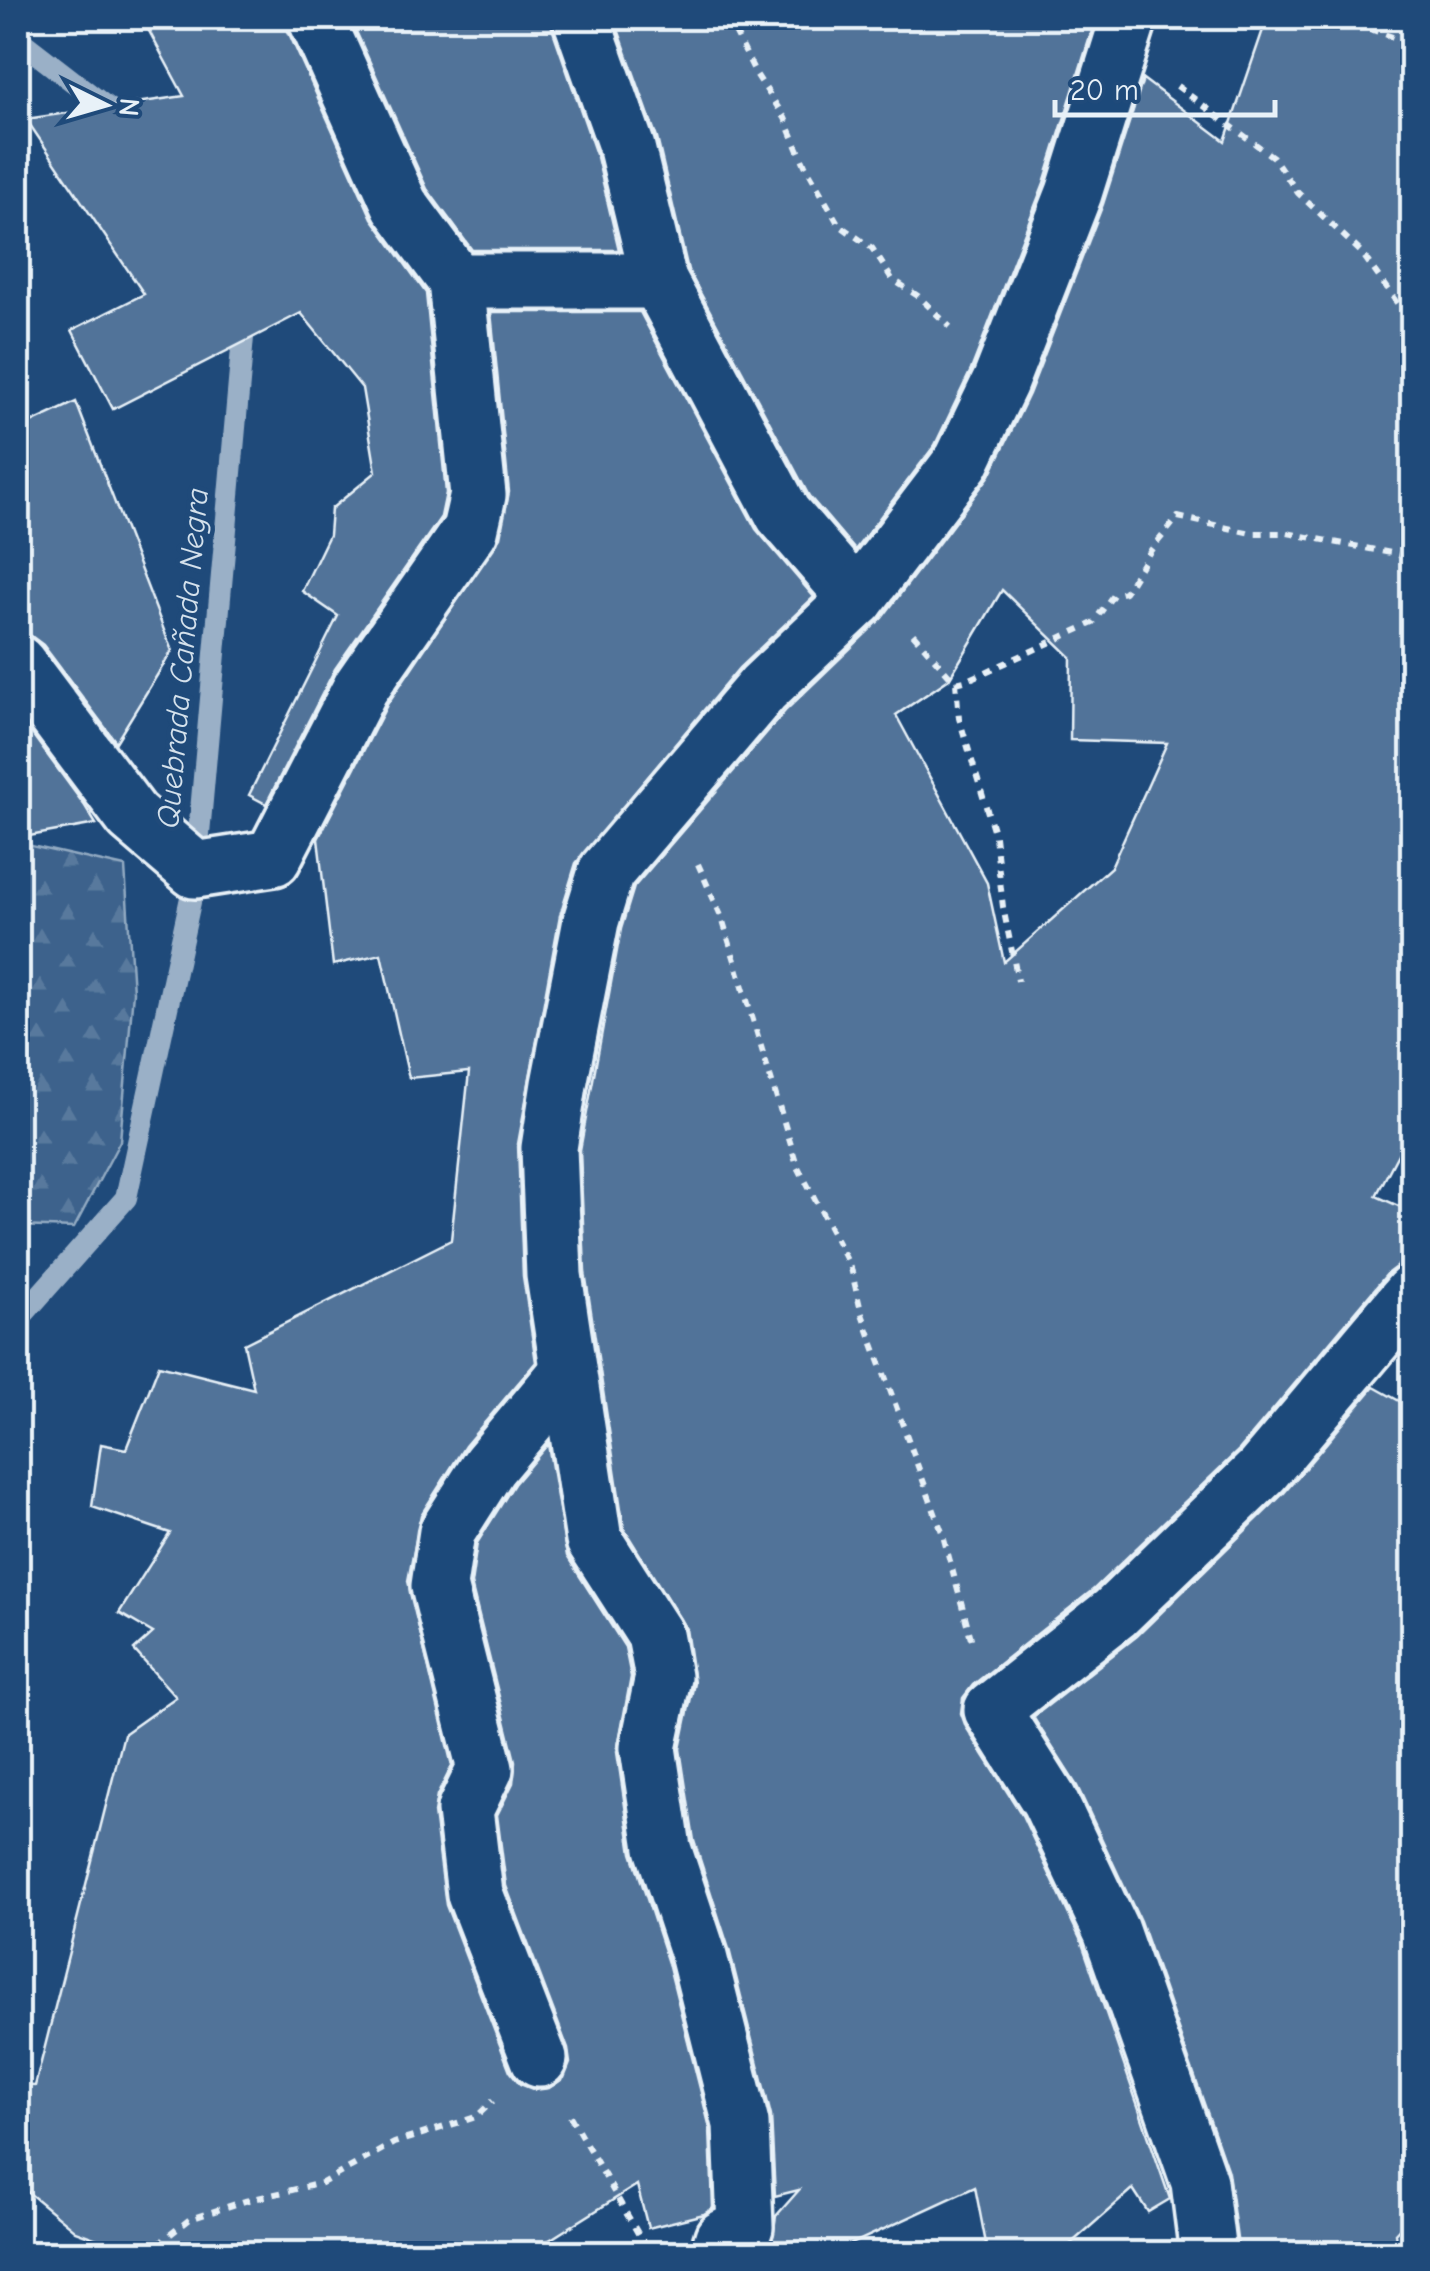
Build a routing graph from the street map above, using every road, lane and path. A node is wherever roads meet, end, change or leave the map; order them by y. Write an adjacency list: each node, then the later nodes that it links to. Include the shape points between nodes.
1 (316, 18): 8 (street, via 400,204)
2 (581, 18): 9 (street, via 627,148)
3 (728, 18): 11 (path, via 839,225 872,248 892,279 918,296)
4 (1129, 18): 11 (street, via 1074,193)
5 (1340, 18): 6 (path)
6 (1412, 44)
7 (1206, 107): 10 (path, via 1273,157 1298,193 1360,252)
8 (456, 281): 9 (street); 14 (street, via 478,495 470,530 361,686 273,858 195,870 132,816)
9 (659, 281): 13 (street, via 783,514)
10 (1412, 324)
11 (1000, 382): 13 (street, via 962,460)
12 (1412, 556): 15 (path, via 1178,517 1125,592 1113,596 1094,623)
13 (857, 599): 15 (path, via 912,634); 16 (street, via 763,688)
14 (18, 664)
15 (956, 683): 17 (path, via 958,718 994,836)
16 (679, 786): 19 (street, via 606,872 591,921 549,1148 554,1275); 20 (path, via 686,838 722,918 797,1165 851,1268 860,1311 942,1532)
17 (1018, 982)
18 (1412, 1293): 20 (street, via 1262,1471 1115,1613)
19 (567, 1372): 21 (street, via 490,1466 447,1532 439,1586 485,1769 466,1810 475,1894); 24 (street, via 594,1540 655,1634 663,1677 648,1748 663,1848 700,1957 741,2124 745,2226 724,2238)
20 (992, 1710): 25 (street, via 1049,1800 1112,1931 1199,2182)
21 (538, 2059): 22 (path, via 476,2116 394,2144 322,2184 190,2219); 23 (path)
22 (145, 2254)
23 (650, 2254)
24 (718, 2254)
25 (1208, 2254)

